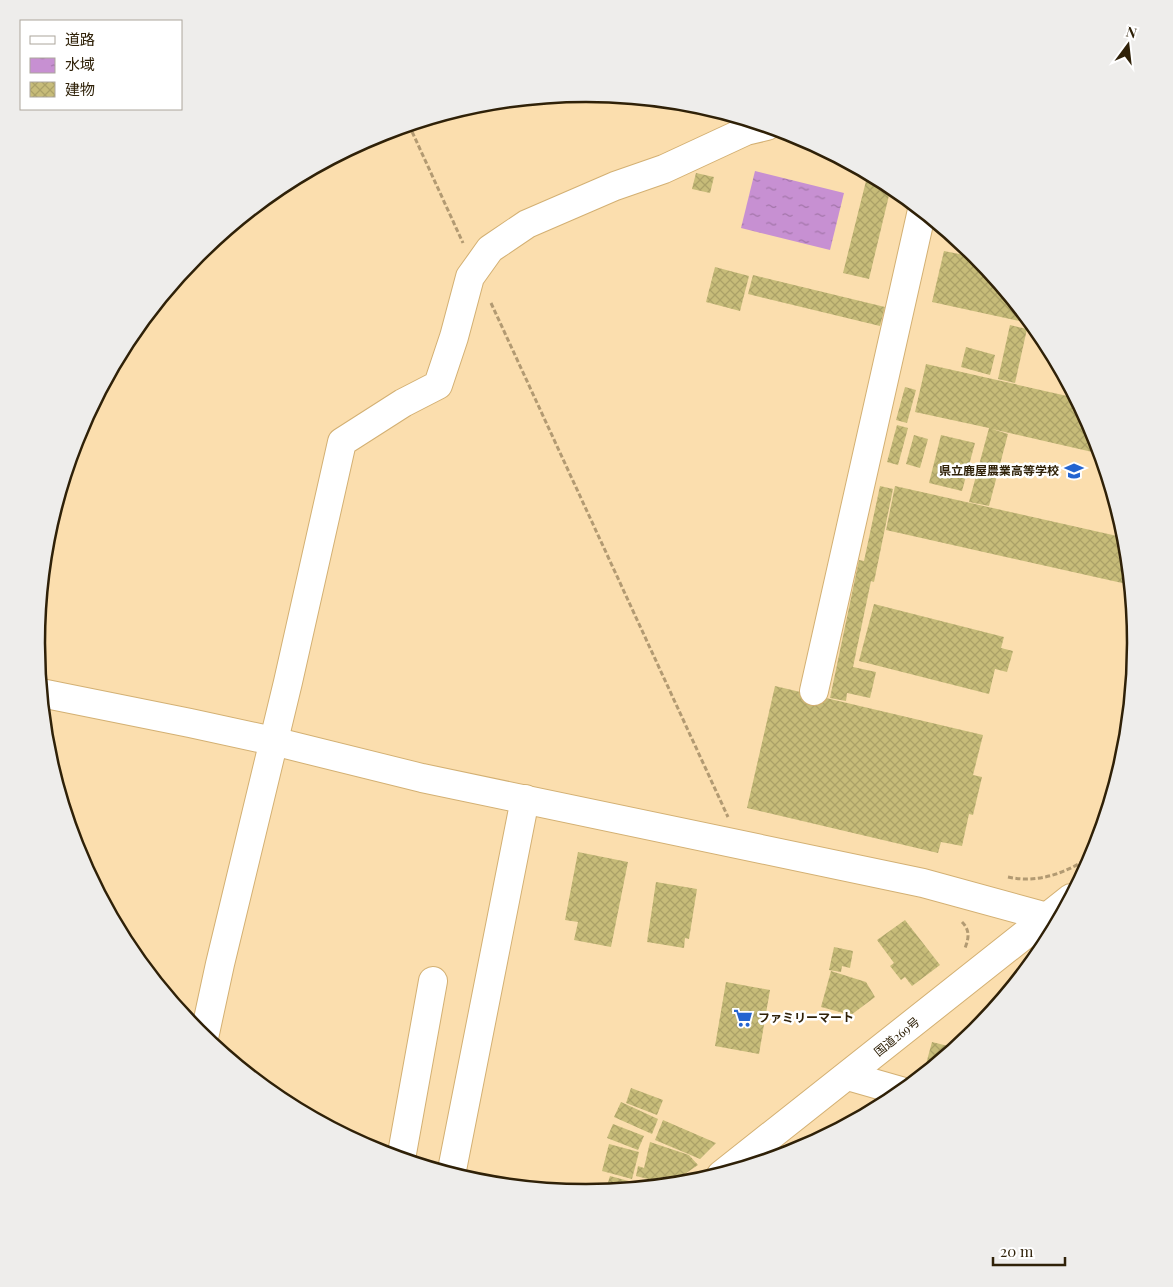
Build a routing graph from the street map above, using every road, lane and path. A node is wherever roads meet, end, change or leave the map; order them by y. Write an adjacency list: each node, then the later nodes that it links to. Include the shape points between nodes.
1 (748, 127): 8 (main road, via 664,170 615,186 527,224 490,250 470,277 438,385 342,442)
2 (412, 131): 4 (path)
3 (920, 217): 6 (main road)
4 (467, 251)
5 (488, 296): 10 (path)
6 (814, 691)
7 (48, 694): 8 (main road)
8 (273, 741): 9 (main road, via 422,778); 18 (main road)
9 (526, 799): 14 (main road, via 923,883); 22 (main road)
10 (728, 817)
11 (1081, 863): 12 (path, via 1058,874 1034,879)
12 (1006, 877)
13 (959, 919): 16 (path, via 967,927 969,936)
14 (1049, 925)
15 (1047, 927): 19 (main road, 国道269号)
16 (961, 954)
17 (434, 981): 21 (main road)
18 (206, 1028)
19 (848, 1076): 20 (main road); 23 (main road, 国道269号)
20 (894, 1089)
21 (402, 1153)
22 (452, 1168)
23 (718, 1169)

